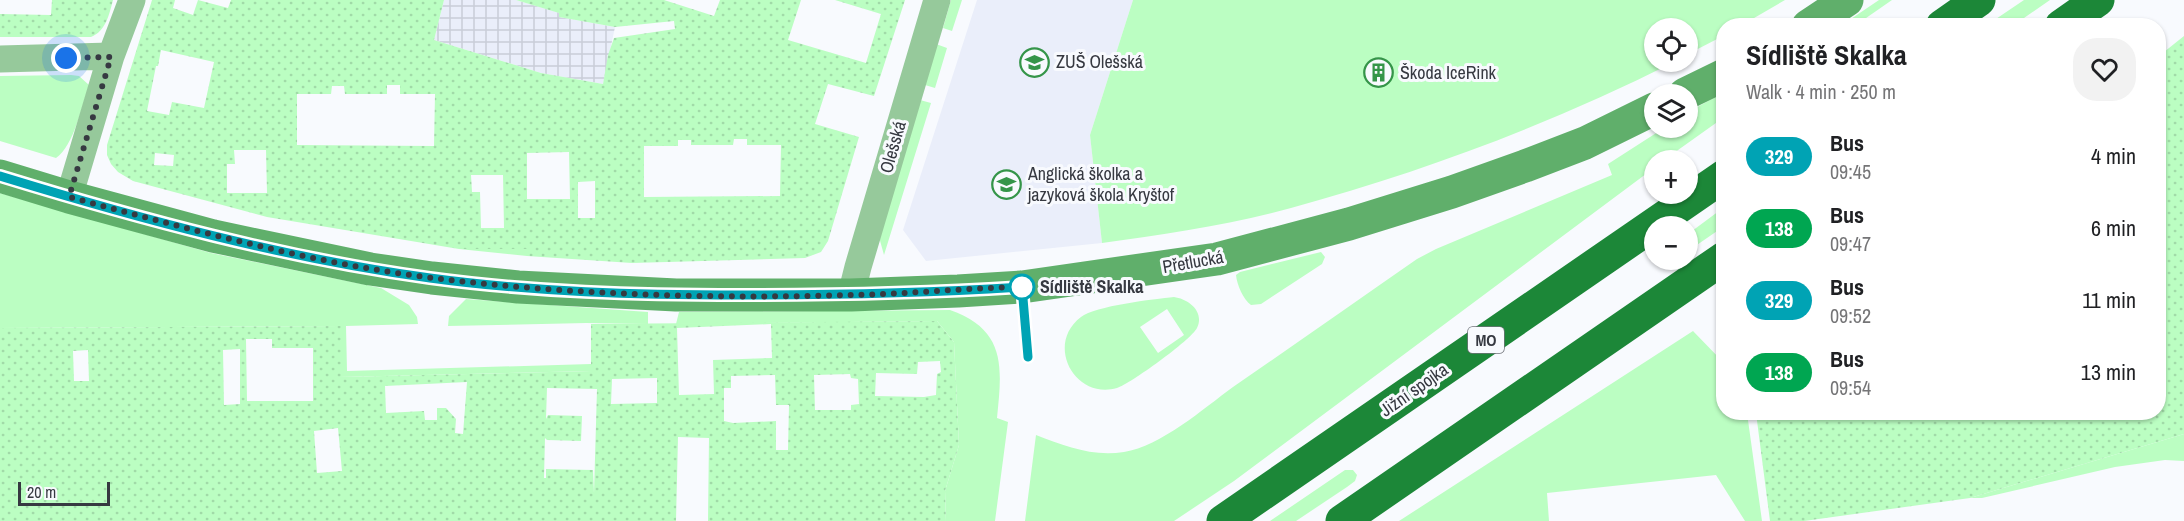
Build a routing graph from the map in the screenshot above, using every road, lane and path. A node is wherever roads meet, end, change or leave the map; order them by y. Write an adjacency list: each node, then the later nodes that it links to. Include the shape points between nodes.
1 (132, 0): 9 (street)
2 (937, 0): 18 (street, Olešská)
3 (1847, 0): 6 (street)
4 (1979, 0): 7 (highway)
5 (2098, 0): 8 (highway)
6 (1820, 18)
7 (1953, 18)
8 (2072, 18)
9 (111, 57): 10 (street); 16 (street)
10 (0, 59)
11 (1716, 79): 12 (street)
12 (1698, 88)
13 (1644, 114): 18 (street, Přetlucká, via 1585,143 1452,192 1217,259 1022,287)
14 (0, 176): 16 (street, Přetlucká)
15 (1716, 182): 19 (highway, Jižní spojka / MO)
16 (69, 197): 18 (street, Přetlucká, via 213,236 432,278 587,292)
17 (1716, 264): 20 (highway)
18 (851, 295)
19 (1236, 512)
20 (1342, 521)

